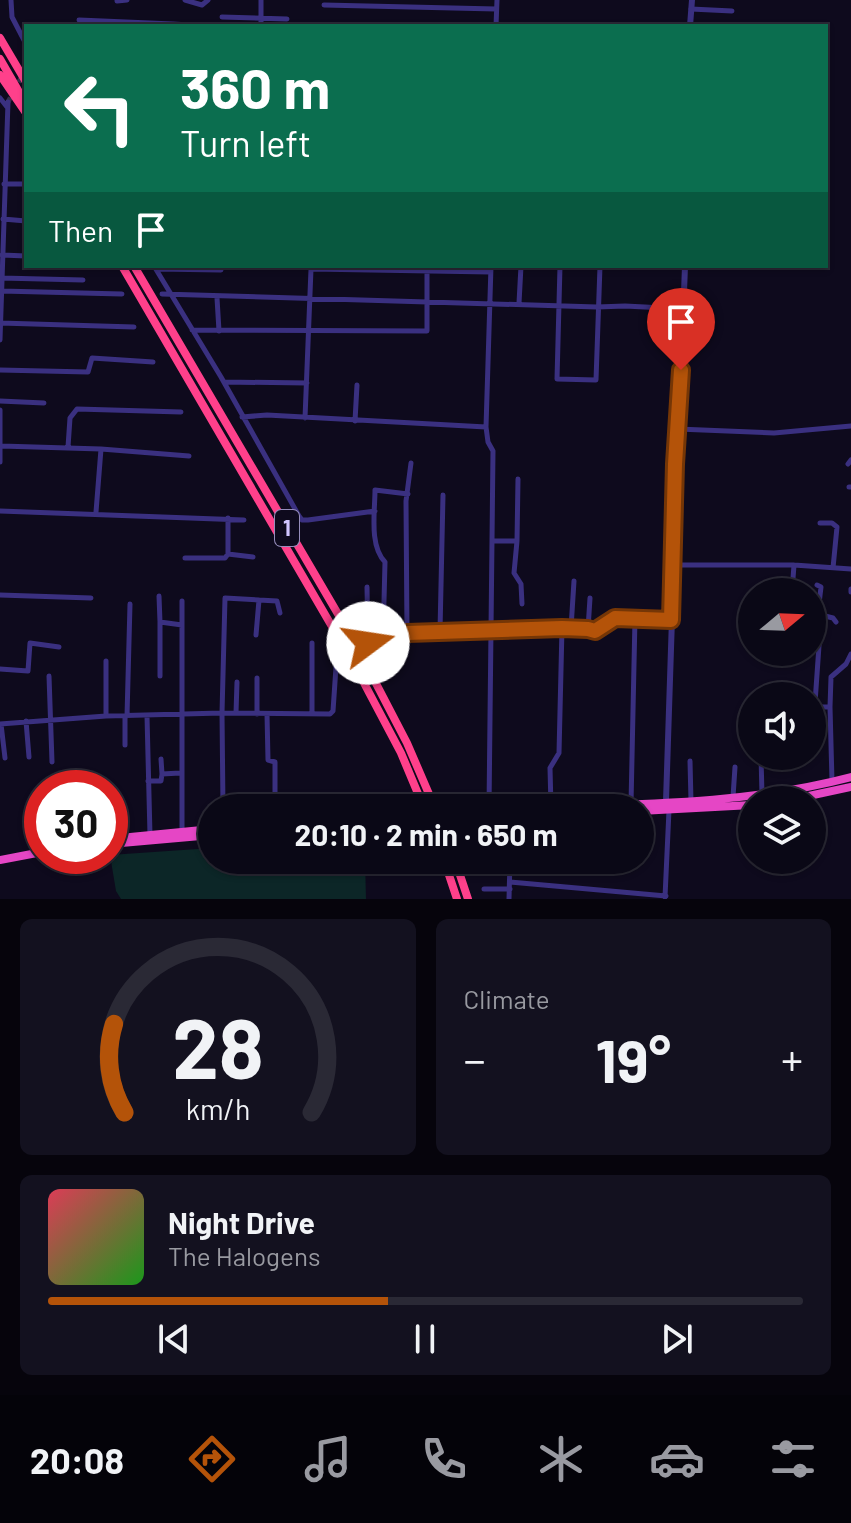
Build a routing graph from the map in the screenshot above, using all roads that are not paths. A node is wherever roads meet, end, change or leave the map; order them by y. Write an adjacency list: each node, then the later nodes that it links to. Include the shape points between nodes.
1 (11, 0): 22 (street, via 12,17)
2 (127, 0): 8 (street)
3 (185, 0): 4 (street, via 202,5)
4 (208, 0)
5 (261, 0): 14 (street)
6 (497, 0): 10 (street)
7 (692, 0): 11 (street)
8 (117, 1)
9 (324, 5): 10 (street)
10 (496, 9): 19 (street)
11 (691, 9): 12 (street); 20 (street)
12 (732, 11)
13 (222, 17): 14 (street)
14 (261, 18): 15 (street); 18 (street)
15 (287, 19)
16 (79, 20): 17 (street)
17 (154, 24)
18 (261, 24)
19 (496, 24)
20 (690, 24)
21 (0, 38): 25 (highway)
22 (24, 40)
23 (0, 59): 27 (highway)
24 (0, 75): 28 (highway)
25 (24, 79)
26 (0, 98): 29 (street, via 7,105)
27 (24, 101)
28 (24, 110)
29 (3, 119): 30 (street)
30 (3, 148): 32 (street)
31 (24, 184): 32 (street)
32 (3, 186): 33 (street)
33 (2, 198): 34 (street)
34 (1, 219): 35 (street); 36 (street)
35 (24, 221)
36 (1, 243): 37 (street)
37 (2, 255): 38 (street); 39 (street)
38 (24, 256)
39 (1, 264): 52 (street)
40 (123, 268): 180 (highway, 1, via 355,666)
41 (135, 268): 181 (highway, 1, via 355,643)
42 (155, 268): 50 (street); 57 (street)
43 (314, 268): 59 (street)
44 (353, 268): 51 (street)
45 (521, 268): 62 (street)
46 (560, 268): 63 (street)
47 (600, 268): 64 (street)
48 (685, 268): 66 (street)
49 (491, 269): 51 (street); 61 (street)
50 (221, 270)
51 (427, 270): 60 (street)
52 (1, 278): 53 (street); 54 (street)
53 (83, 280)
54 (2, 291): 55 (street); 65 (street)
55 (122, 294)
56 (162, 294): 57 (street)
57 (170, 294): 58 (street); 70 (street)
58 (217, 298): 59 (street); 71 (street)
59 (309, 300): 60 (street); 69 (street)
60 (426, 301): 61 (street); 69 (street, via 427,331)
61 (491, 303): 62 (street); 87 (street)
62 (519, 303): 63 (street)
63 (558, 304): 64 (street); 64 (street, via 557,379 596,380)
64 (597, 307): 66 (street)
65 (0, 308): 67 (street)
66 (684, 309): 88 (street)
67 (0, 323): 68 (street); 72 (street)
68 (134, 327)
69 (310, 329): 71 (street); 76 (street)
70 (192, 330): 71 (street); 75 (street)
71 (219, 331)
72 (0, 340)
73 (153, 362): 74 (street, via 92,358 88,372)
74 (0, 370)
75 (223, 382): 76 (street); 82 (street)
76 (307, 383): 83 (street)
77 (357, 385): 84 (street)
78 (0, 401): 79 (street)
79 (44, 403)
80 (0, 410): 86 (street)
81 (181, 412): 90 (street, via 77,409 70,418)
82 (242, 417): 83 (street); 99 (street, via 302,520)
83 (305, 418): 84 (street)
84 (355, 421): 87 (street)
85 (851, 426): 88 (street, via 774,433)
86 (1, 427): 89 (street)
87 (486, 427): 104 (street, via 493,456)
88 (678, 429): 109 (street)
89 (1, 446): 90 (street); 93 (street)
90 (68, 447): 91 (street)
91 (101, 449): 92 (street); 100 (street)
92 (189, 456)
93 (0, 462)
94 (411, 463): 97 (street)
95 (518, 479): 105 (street)
96 (443, 495): 135 (street)
97 (407, 500): 99 (street, via 375,490); 136 (street)
98 (0, 511): 100 (street)
99 (375, 511): 138 (street, via 379,553 385,562)
100 (96, 512): 101 (street)
101 (228, 518): 102 (street); 106 (street)
102 (244, 520)
103 (820, 523): 111 (street, via 836,526)
104 (493, 541): 105 (street); 134 (street)
105 (517, 541): 123 (street, via 514,573 521,584)
106 (228, 554): 107 (street); 108 (street)
107 (253, 557)
108 (185, 558)
109 (672, 565): 110 (street); 127 (street)
110 (794, 565): 111 (street); 113 (street)
111 (833, 568): 112 (street)
112 (851, 569)
113 (793, 578)
114 (574, 581): 132 (street)
115 (367, 587): 138 (street, via 367,643)
116 (0, 595): 118 (street)
117 (159, 596): 128 (street)
118 (91, 598)
119 (590, 598): 133 (street)
120 (259, 600): 124 (street, via 277,601); 137 (street); 152 (street, via 225,598)
121 (182, 601): 130 (street)
122 (130, 604): 159 (street)
123 (522, 604)
124 (280, 613)
125 (826, 617): 129 (street)
126 (635, 618): 127 (street); 133 (street, via 615,618 597,631); 184 (street)
127 (671, 620): 189 (street)
128 (160, 622): 130 (street); 147 (street)
129 (836, 622)
130 (182, 625): 157 (street)
131 (562, 628): 132 (street); 134 (street); 183 (street, via 559,753 550,768)
132 (571, 628): 133 (street)
133 (588, 629)
134 (492, 630): 135 (street); 182 (street)
135 (440, 631): 136 (street)
136 (407, 633): 138 (street)
137 (256, 635)
138 (383, 640)
139 (312, 643): 151 (street)
140 (59, 647): 145 (street, via 30,643 28,671)
141 (850, 658): 150 (street, via 831,677)
142 (106, 661): 158 (street)
143 (818, 666): 150 (street, via 815,703)
144 (336, 667): 151 (street, via 332,713)
145 (0, 669)
146 (49, 676): 160 (street)
147 (160, 676)
148 (257, 678): 154 (street)
149 (237, 682): 153 (street)
150 (830, 707): 174 (street)
151 (312, 712): 155 (street)
152 (222, 713): 153 (street); 157 (street); 178 (street)
153 (236, 713): 154 (street)
154 (257, 714): 155 (street)
155 (267, 714): 179 (street)
156 (147, 715): 157 (street); 159 (street); 173 (street)
157 (182, 715): 170 (street)
158 (106, 716): 159 (street); 160 (street)
159 (126, 716): 163 (street)
160 (50, 720): 161 (street); 168 (street)
161 (26, 721): 162 (street); 164 (street)
162 (0, 724): 165 (street)
163 (125, 745)
164 (29, 757)
165 (5, 758)
166 (161, 759): 171 (street)
167 (690, 761): 187 (street)
168 (52, 762)
169 (735, 767): 185 (street)
170 (180, 773): 171 (street); 192 (street)
171 (162, 774): 173 (street, via 161,781)
172 (851, 777): 174 (highway)
173 (148, 781): 195 (street)
174 (832, 782): 175 (highway)
175 (812, 786)
176 (851, 787): 177 (highway)
177 (826, 792)
178 (223, 794)
179 (275, 794)
180 (419, 794)
181 (430, 794)
182 (489, 794)
183 (551, 794)
184 (631, 794)
185 (733, 798): 186 (highway); 187 (highway)
186 (738, 798)
187 (691, 801): 189 (highway)
188 (654, 805): 189 (highway)
189 (668, 805): 190 (highway); 191 (highway); 206 (street)
190 (738, 805)
191 (654, 808)
192 (182, 831): 193 (highway); 195 (highway)
193 (198, 832)
194 (198, 833): 197 (highway)
195 (150, 835): 196 (highway)
196 (128, 839)
197 (128, 840)
198 (24, 853): 199 (highway)
199 (0, 857)
200 (449, 874): 207 (highway)
201 (460, 874): 208 (highway)
202 (510, 874): 203 (street)
203 (510, 882): 205 (street); 206 (street)
204 (484, 889): 205 (street)
205 (510, 889): 209 (street)
206 (666, 897)
207 (457, 899)
208 (468, 899)
209 (509, 899)

